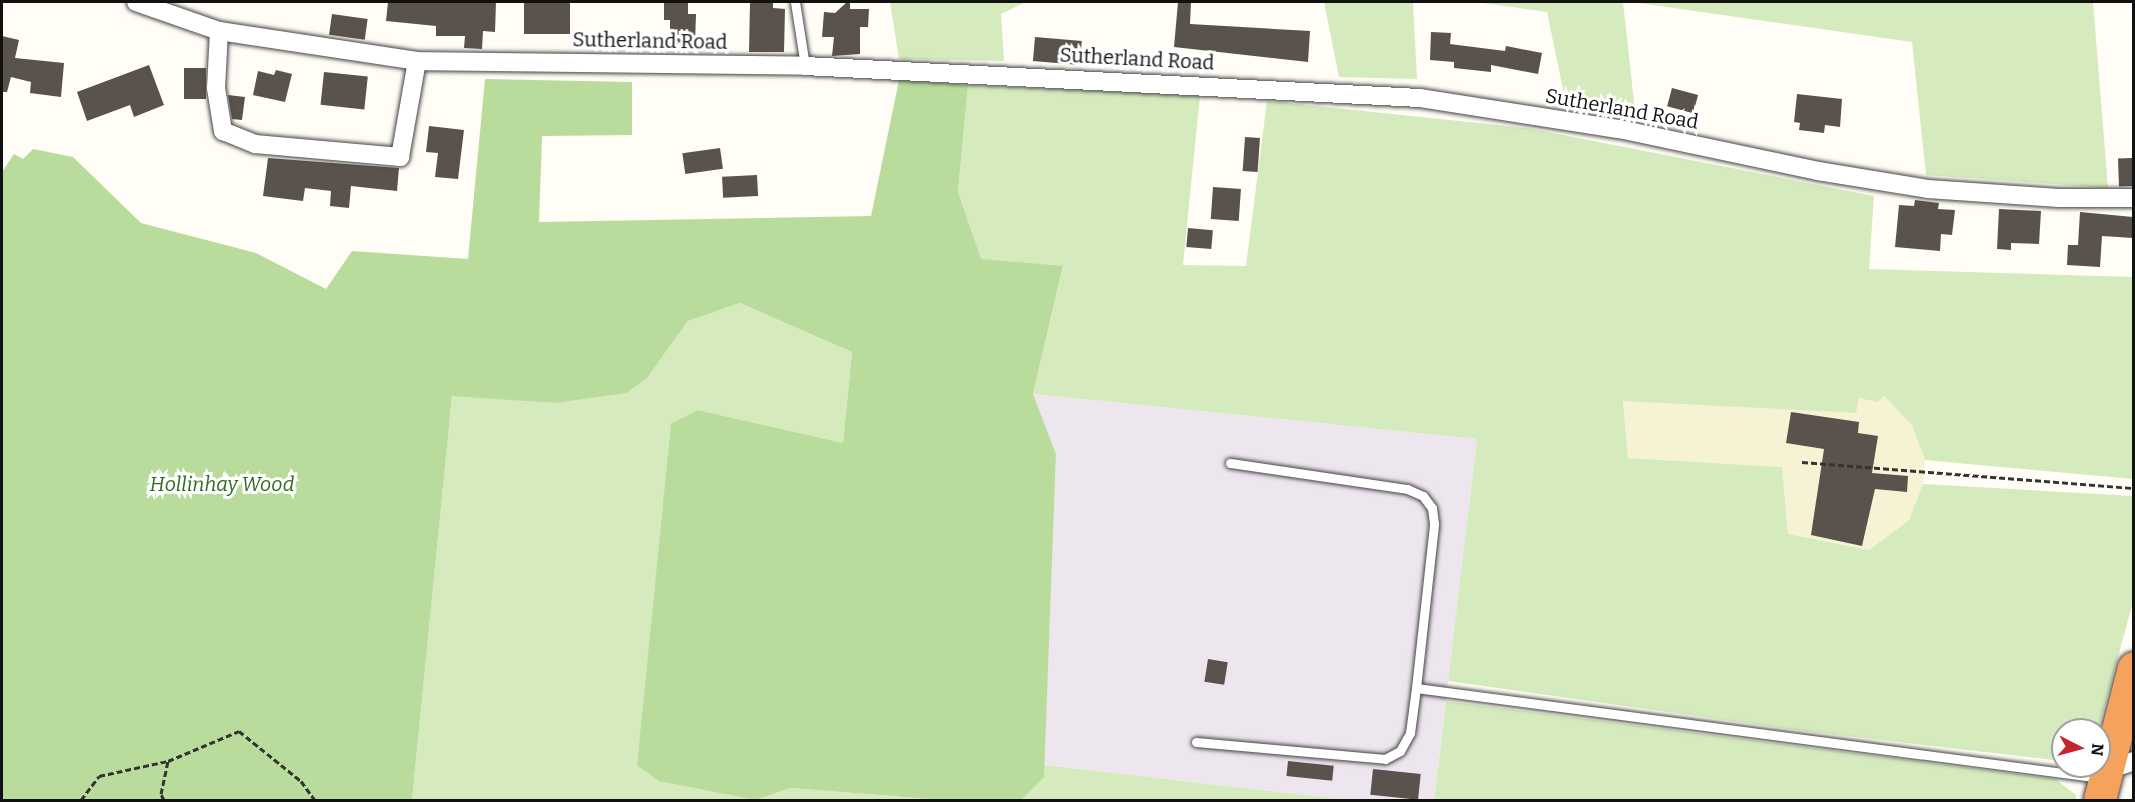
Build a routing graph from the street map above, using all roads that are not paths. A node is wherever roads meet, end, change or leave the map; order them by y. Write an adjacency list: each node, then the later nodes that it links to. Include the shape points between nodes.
1 (136, 2): 3 (street, Sutherland Road)
2 (795, 2): 5 (lane)
3 (219, 31): 4 (street, Sutherland Road); 4 (street, via 216,88 223,132 255,144 400,157)
4 (417, 61): 5 (street, Sutherland Road)
5 (805, 66): 6 (street, Sutherland Road, via 1420,98 1619,129 1818,171 1928,189)
6 (2133, 198)
7 (1230, 463): 9 (lane, via 1407,489 1423,496 1432,508 1434,525)
8 (2133, 668): 11 (highway)
9 (1416, 688): 10 (lane, via 1410,733 1400,751 1385,759); 11 (lane)
10 (1196, 742)
11 (2112, 777)

